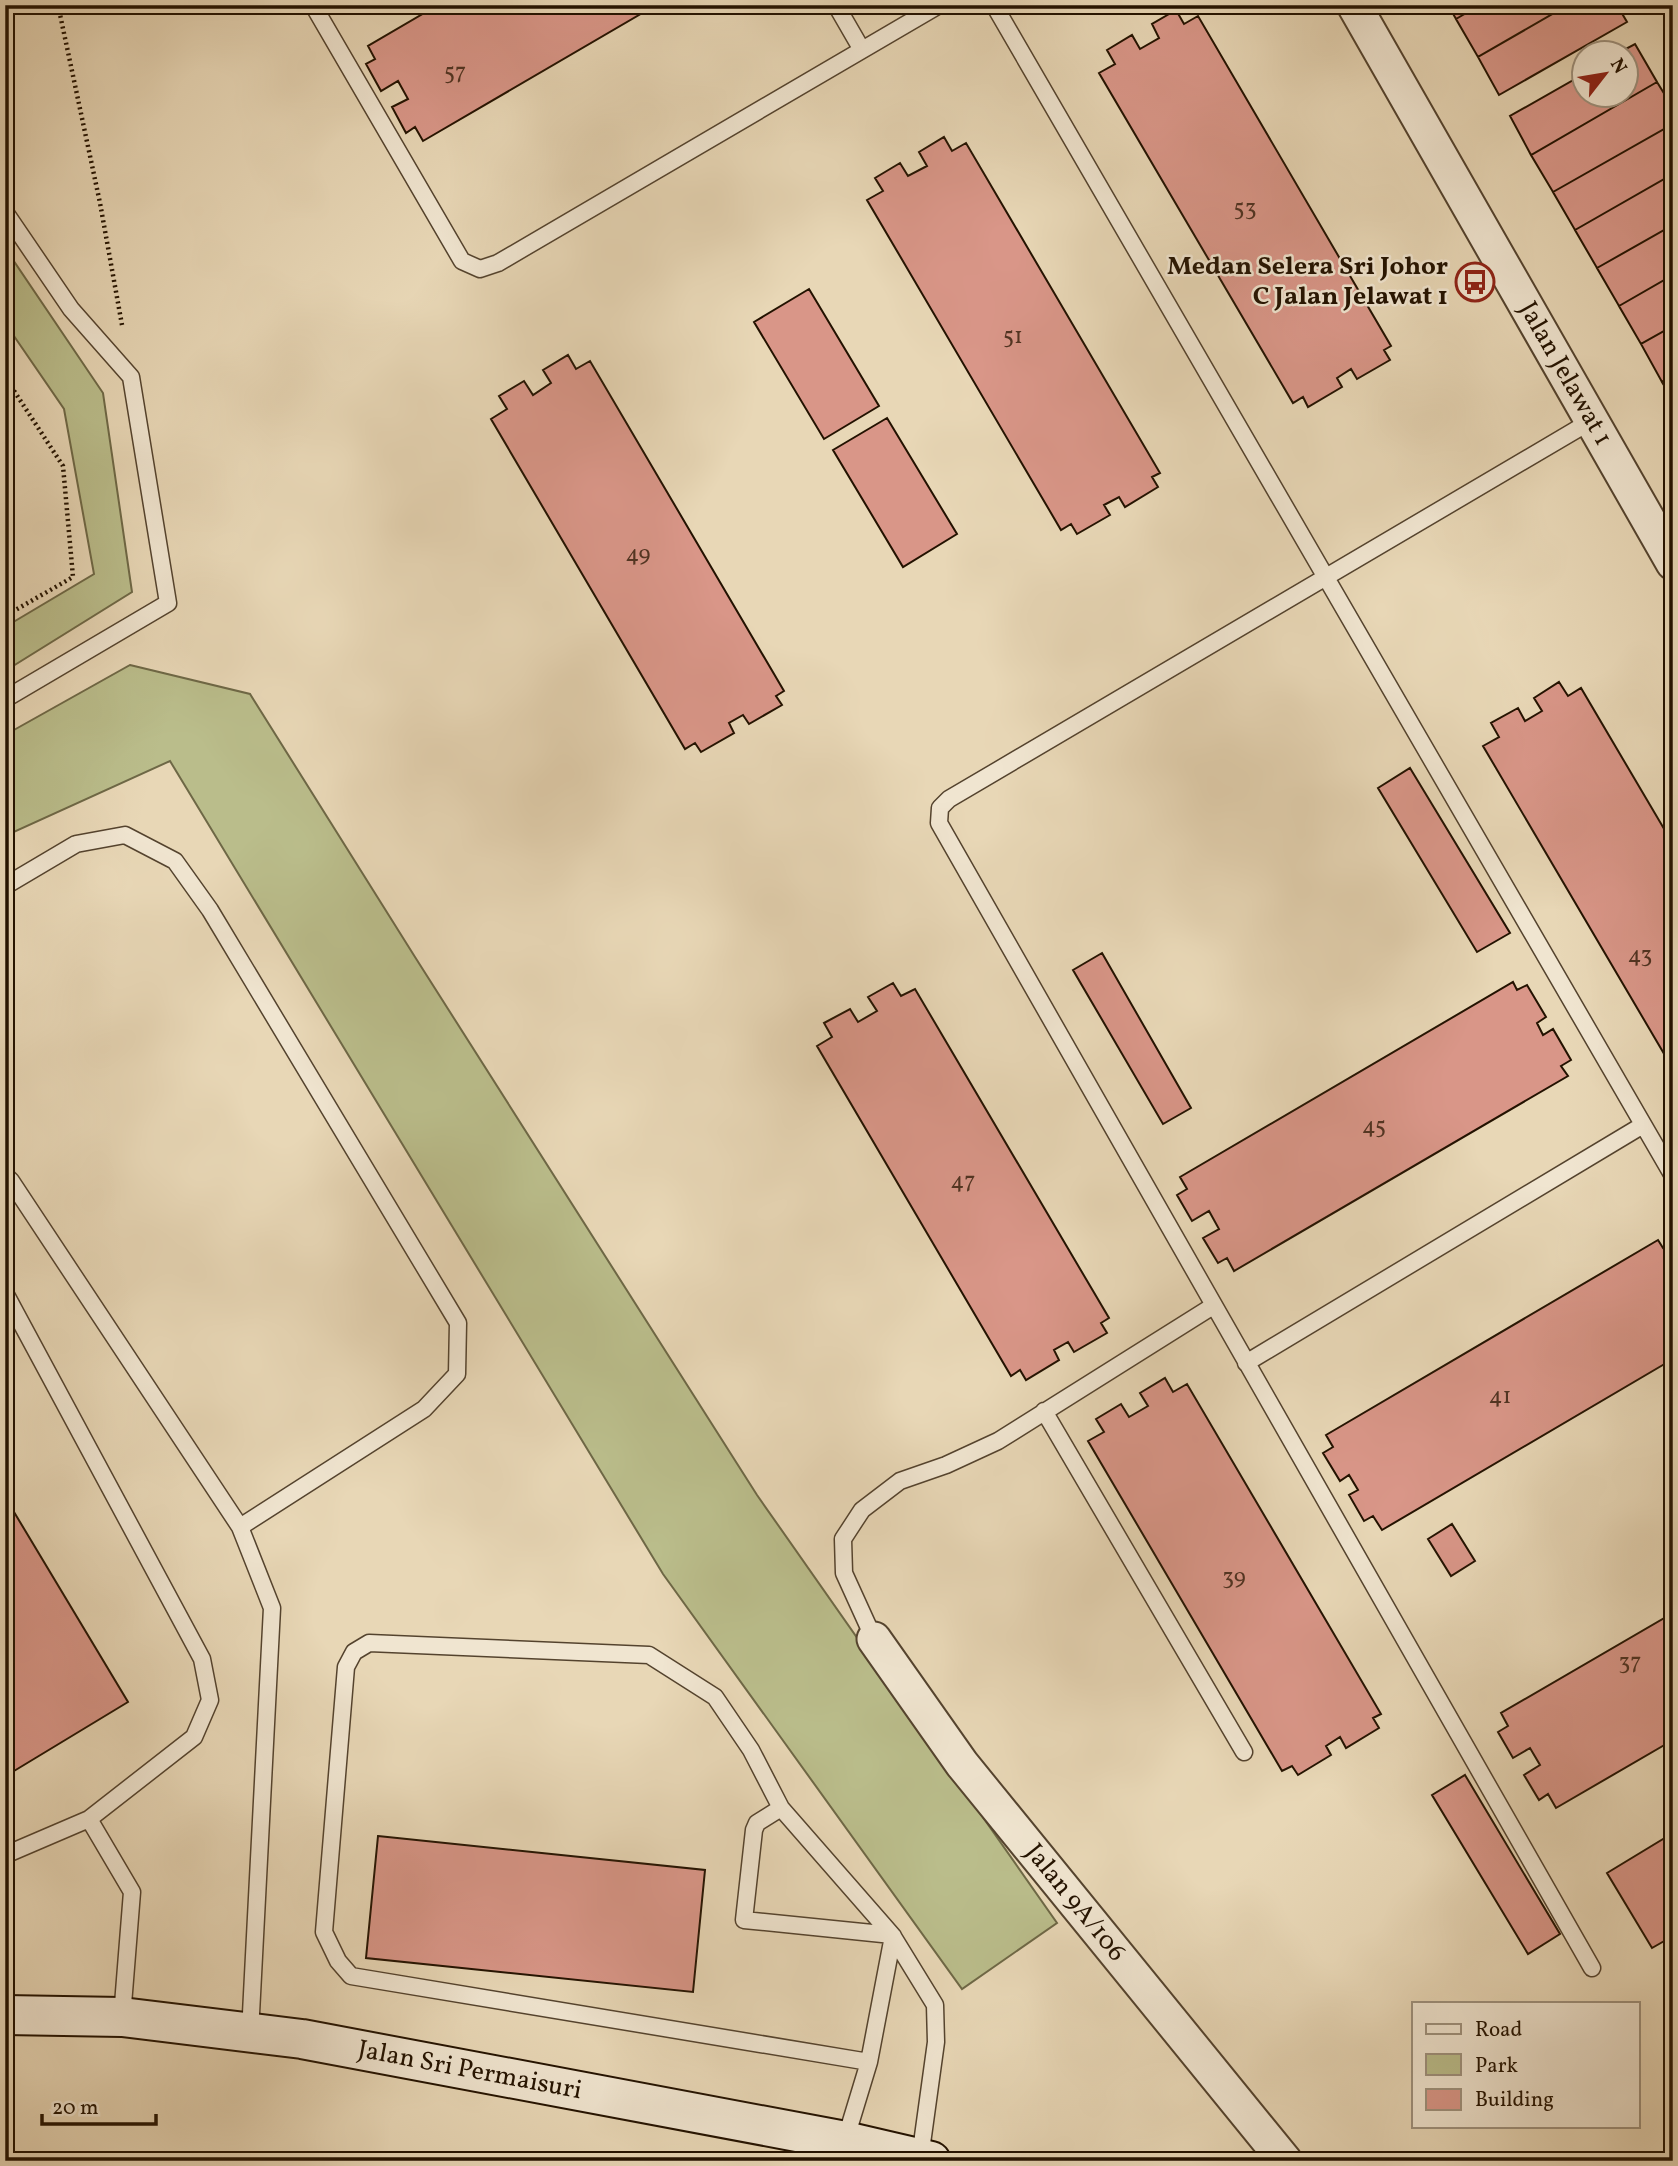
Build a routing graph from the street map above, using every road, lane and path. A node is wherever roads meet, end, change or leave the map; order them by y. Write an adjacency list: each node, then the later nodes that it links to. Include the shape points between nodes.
1 (58, 5): 10 (path)
2 (313, 5): 7 (lane, via 462,261 480,269 498,263)
3 (836, 5): 7 (lane)
4 (939, 5): 7 (lane)
5 (994, 5): 13 (lane)
6 (1354, 5): 11 (street, Jalan Jelawat 1)
7 (862, 50)
8 (5, 212): 10 (lane, via 71,309)
9 (5, 377): 14 (path, via 63,466 73,577)
10 (131, 377): 15 (lane, via 168,603)
11 (1591, 421): 12 (street, Jalan Jelawat 1); 13 (lane)
12 (1673, 562)
13 (1325, 577): 17 (lane); 21 (lane, via 940,808 939,823)
14 (5, 616)
15 (5, 699)
16 (5, 886): 24 (lane, via 76,844 125,835 175,861 210,910 458,1322 457,1374 424,1409)
17 (1643, 1125): 19 (lane); 22 (lane)
18 (5, 1175): 24 (lane)
19 (1673, 1176)
20 (5, 1293): 28 (lane, via 202,1659 210,1700 194,1737)
21 (1213, 1306): 22 (lane); 23 (lane)
22 (1246, 1363): 31 (lane)
23 (1044, 1411): 25 (lane, via 998,1441 900,1481 862,1510 843,1539 844,1573); 26 (lane)
24 (240, 1527): 34 (lane, via 272,1608)
25 (874, 1639): 38 (street, Jalan 9A/106, via 962,1764)
26 (1244, 1752)
27 (781, 1808): 30 (lane); 30 (lane, via 757,1823 754,1830 744,1920); 35 (lane, via 751,1750 715,1697 649,1655 369,1643 354,1652 346,1667 324,1932 351,1976)
28 (89, 1819): 29 (lane); 33 (lane, via 132,1892)
29 (5, 1856)
30 (892, 1936): 35 (lane); 37 (lane, via 935,2005)
31 (1592, 1968)
32 (5, 2015): 33 (street, Jalan Sri Permaisuri)
33 (122, 2017): 34 (street, Jalan Sri Permaisuri)
34 (250, 2032): 36 (street, Jalan Sri Permaisuri)
35 (869, 2062): 36 (lane)
36 (845, 2141): 37 (street, Jalan Sri Permaisuri)
37 (925, 2159)
38 (1285, 2161)

